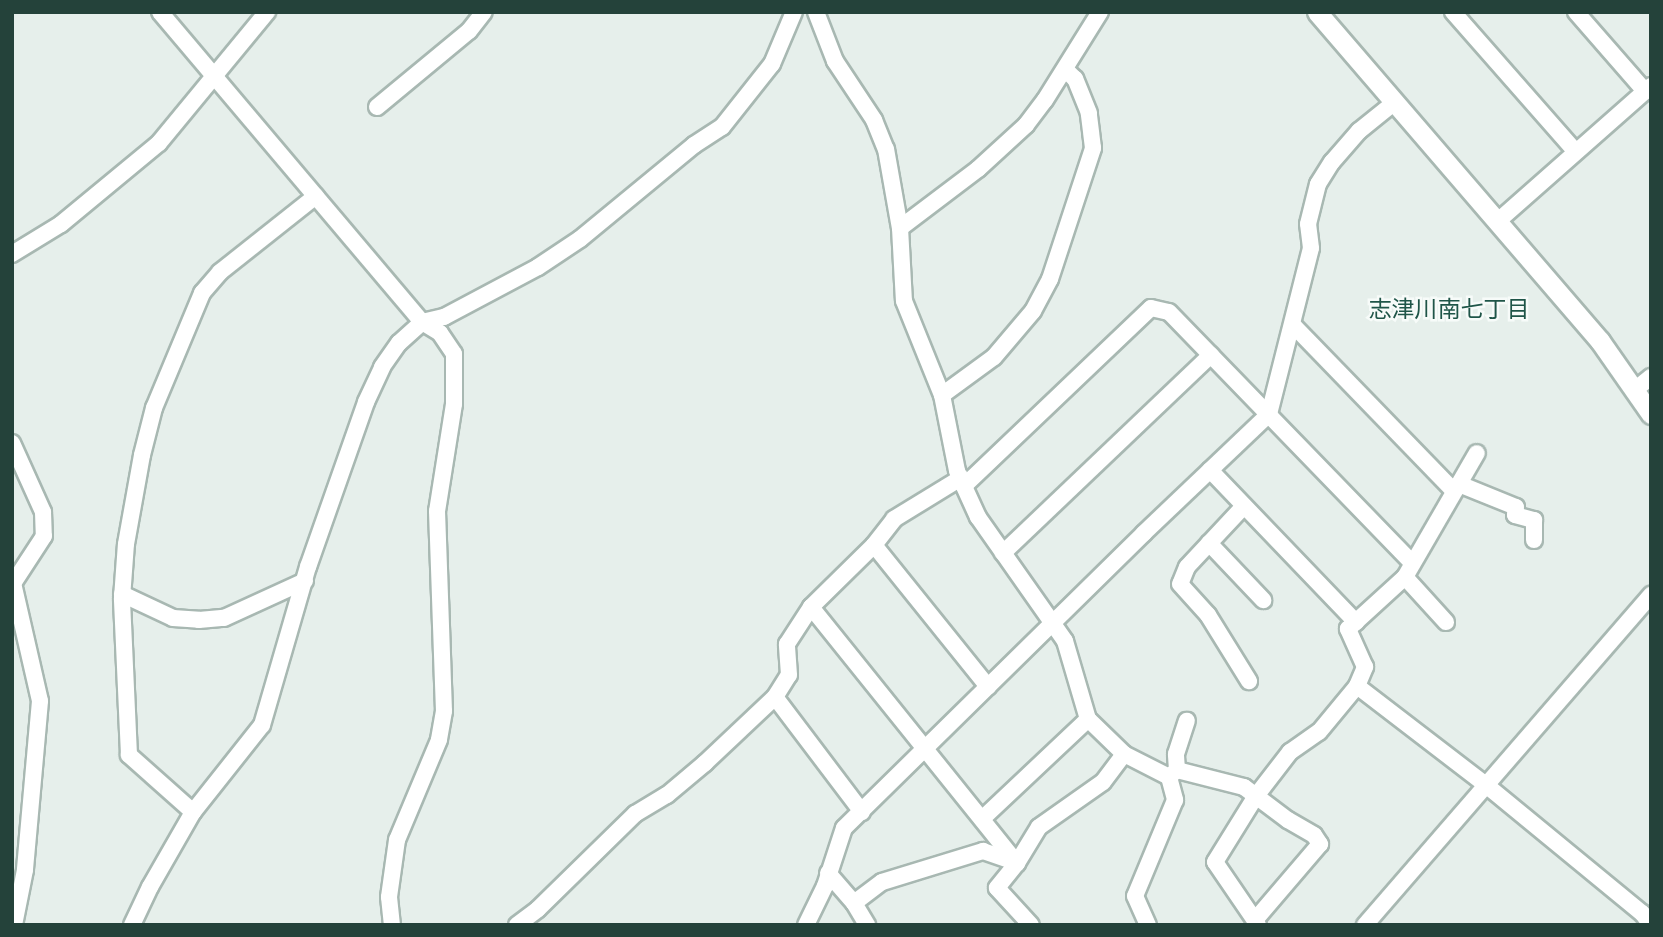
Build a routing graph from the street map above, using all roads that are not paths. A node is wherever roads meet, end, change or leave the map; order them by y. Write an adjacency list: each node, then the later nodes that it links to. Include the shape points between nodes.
1 (160, 12): 11 (street)
2 (484, 12): 14 (street, via 469,30)
3 (794, 12): 20 (street, via 772,64 722,127 549,260 444,317)
4 (816, 12): 18 (street, via 835,61 874,120 886,149)
5 (1100, 12): 10 (street)
6 (1317, 12): 13 (street)
7 (1453, 12): 15 (street)
8 (1576, 12): 12 (street)
9 (261, 16): 11 (street)
10 (1065, 69): 18 (street, via 1003,148); 24 (street, via 1075,79 1089,113 1093,148 1051,279 1033,311 994,357)
11 (214, 75): 16 (street); 19 (street, via 159,143 61,224)
12 (1648, 89): 15 (street)
13 (1395, 102): 17 (street); 21 (street, via 1359,131 1318,184 1308,224 1311,248)
14 (377, 107)
15 (1575, 151): 17 (street)
16 (316, 196): 20 (street); 40 (street, via 220,272 190,317 142,455 125,544)
17 (1498, 221): 23 (street, via 1600,341)
18 (900, 228): 24 (street, via 904,301)
19 (12, 254)
20 (422, 322): 38 (street, via 382,367 366,402); 65 (street, via 440,333 454,354 454,404 437,511 444,711 439,740 397,840 389,897)
21 (1293, 325): 25 (street); 31 (street)
22 (1211, 355): 25 (street); 30 (street, via 1168,312 1151,307); 36 (street)
23 (1644, 383): 26 (street)
24 (942, 395): 30 (street)
25 (1269, 414): 29 (street); 37 (street)
26 (1651, 414)
27 (12, 443): 39 (street, via 43,512 44,536)
28 (1477, 453): 31 (street)
29 (1210, 470): 32 (street); 46 (street)
30 (962, 482): 35 (street, via 894,519); 36 (street)
31 (1456, 487): 33 (street, via 1516,507 1516,515 1535,520); 37 (street)
32 (1244, 506): 34 (street); 44 (street)
33 (1534, 540)
34 (1209, 543): 42 (street); 47 (street, via 1187,566 1180,584 1208,615)
35 (874, 545): 43 (street); 49 (street)
36 (1003, 554): 46 (street)
37 (1408, 570): 44 (street); 45 (street)
38 (304, 581): 40 (street, via 224,618 199,620 173,618); 58 (street, via 262,725)
39 (13, 584): 66 (street, via 40,701 25,870)
40 (122, 594): 58 (street, via 129,755)
41 (1651, 595): 56 (street)
42 (1263, 600)
43 (811, 607): 50 (street, via 787,644 789,675); 53 (street)
44 (1356, 622): 48 (street, via 1348,629 1365,667)
45 (1446, 622)
46 (1052, 625): 49 (street); 51 (street, via 1065,641)
47 (1250, 681)
48 (1357, 686): 56 (street); 57 (street, via 1319,732 1290,752)
49 (988, 687): 53 (street)
50 (775, 697): 59 (street); 68 (street, via 667,796 635,814)
51 (1088, 719): 54 (street); 60 (street)
52 (1187, 721): 55 (street)
53 (926, 749): 59 (street); 60 (street)
54 (1124, 754): 55 (street); 61 (street, via 1102,782 1040,827)
55 (1173, 773): 57 (street, via 1244,787); 72 (street, via 1175,800 1135,896)
56 (1486, 785): 73 (street); 74 (street)
57 (1255, 796): 64 (street, via 1215,862); 64 (street, via 1314,835 1320,844)
58 (193, 812): 67 (street)
59 (862, 812): 62 (street, via 844,828)
60 (982, 819): 61 (street)
61 (1017, 863): 63 (street, via 984,851 882,882); 71 (street, via 997,888)
62 (828, 873): 63 (street); 69 (street)
63 (854, 903): 70 (street)
64 (1256, 922)
65 (392, 924)
66 (14, 925)
67 (132, 925)
68 (517, 925)
69 (806, 925)
70 (867, 925)
71 (1031, 925)
72 (1148, 925)
73 (1366, 925)
74 (1651, 925)

